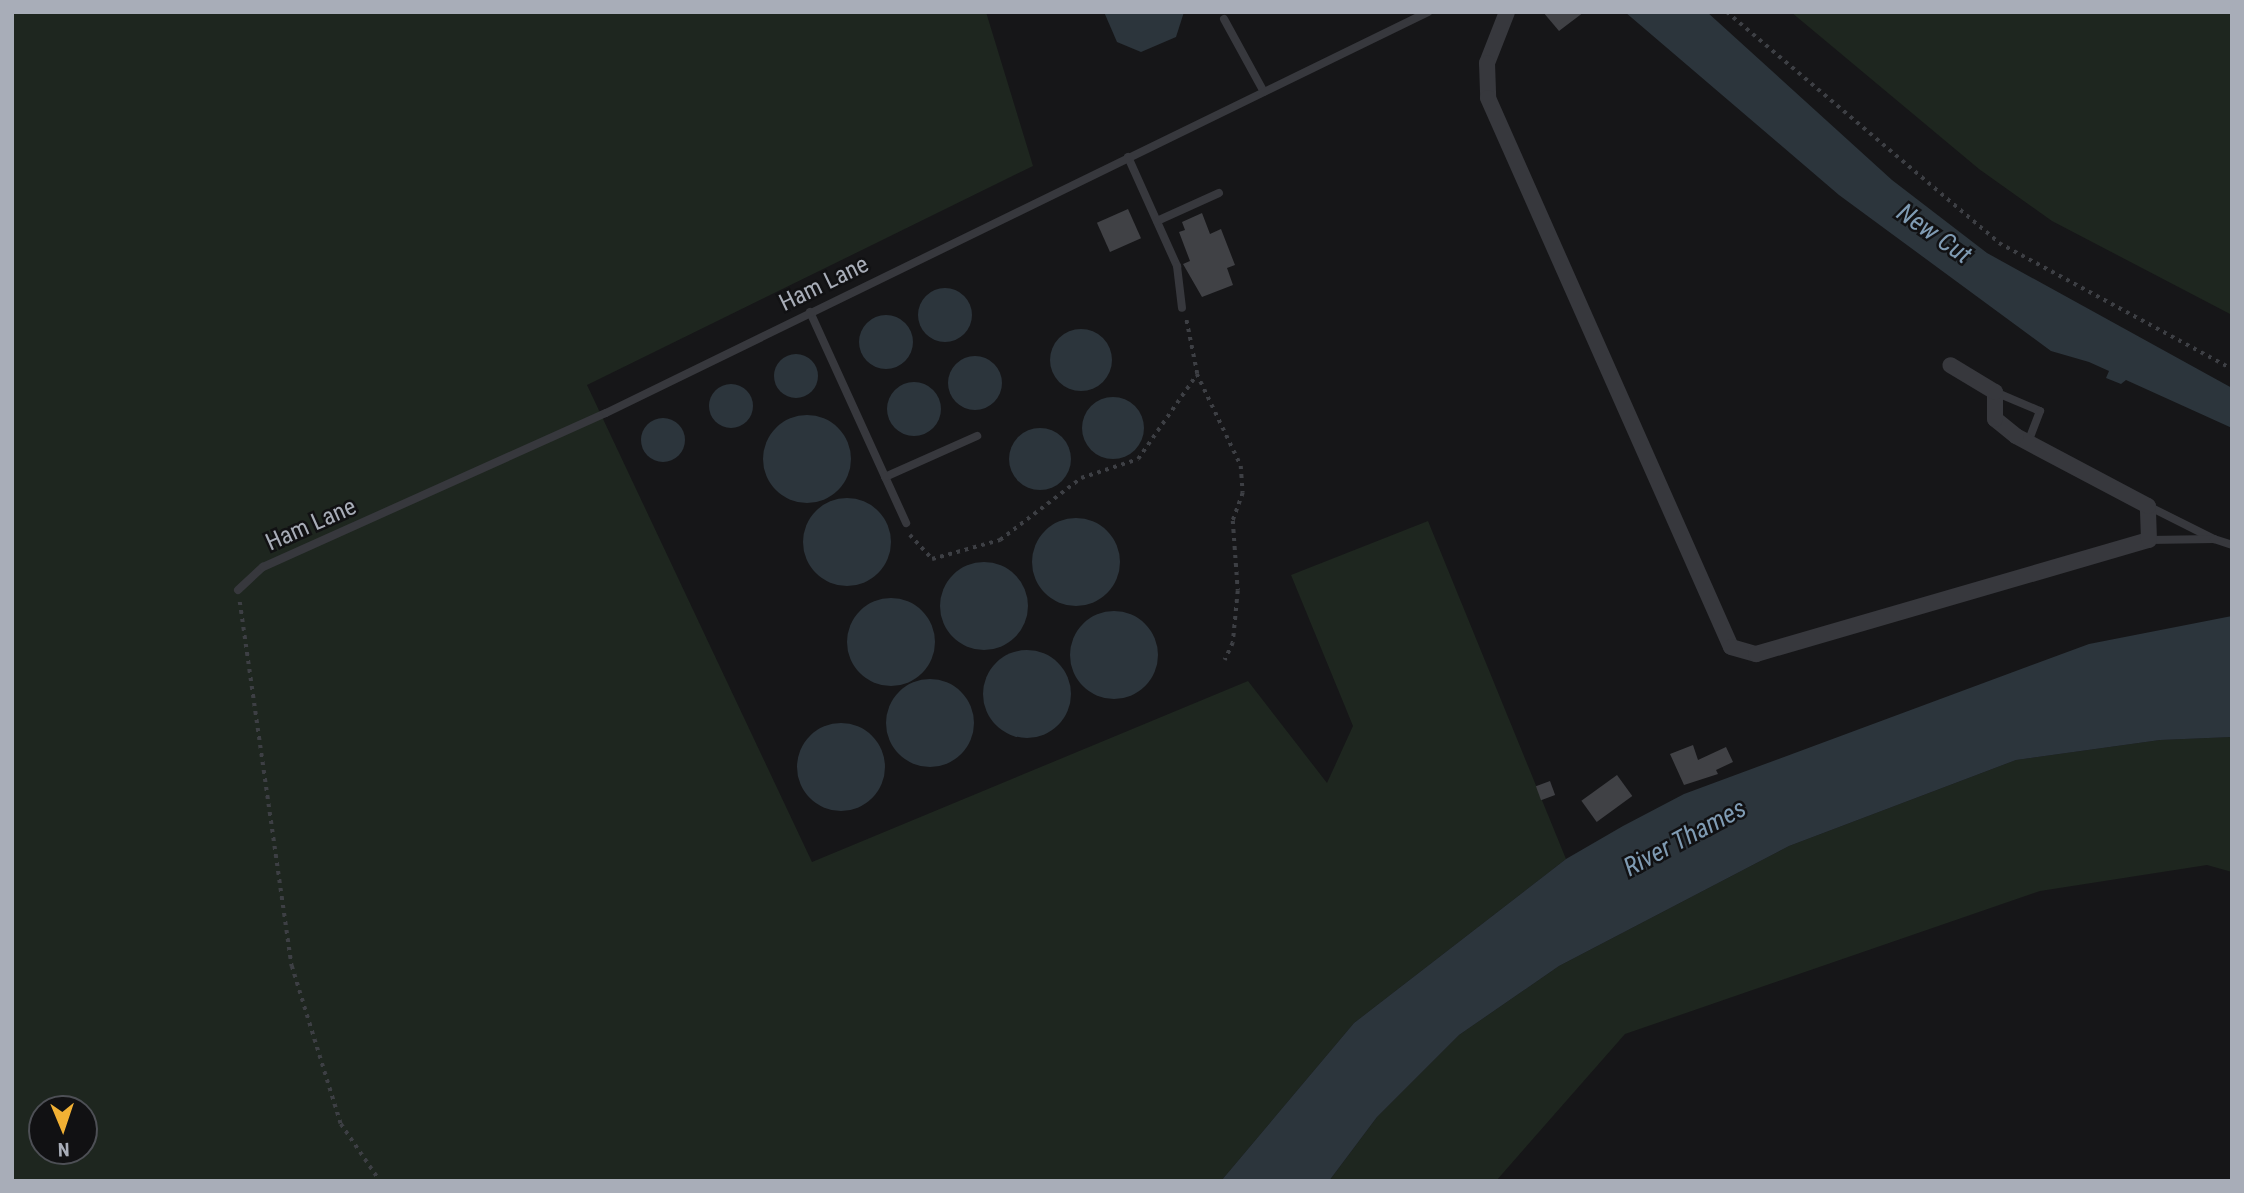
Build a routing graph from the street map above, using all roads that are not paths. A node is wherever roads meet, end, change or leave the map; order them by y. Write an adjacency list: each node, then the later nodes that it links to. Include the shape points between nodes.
1 (1428, 12): 4 (lane, Ham Lane)
2 (1507, 12): 18 (street, via 1487,63 1489,98 1731,647 1742,654 1756,654)
3 (1224, 19): 4 (lane)
4 (1264, 92): 5 (lane, Ham Lane)
5 (1128, 157): 7 (lane); 9 (lane, Ham Lane)
6 (1219, 192): 7 (lane)
7 (1157, 220): 8 (lane, via 1177,266)
8 (1182, 308)
9 (810, 312): 14 (lane); 20 (lane, Ham Lane, via 606,413 264,567)
10 (1950, 365): 11 (street)
11 (1995, 391): 13 (street, via 1995,419); 13 (lane, via 2040,411)
12 (977, 436): 14 (lane)
13 (2028, 443): 15 (street)
14 (885, 477): 16 (lane)
15 (2148, 506): 17 (lane); 18 (street)
16 (906, 523)
17 (2214, 539): 18 (lane); 19 (lane)
18 (2149, 540)
19 (2232, 545)
20 (238, 590)

